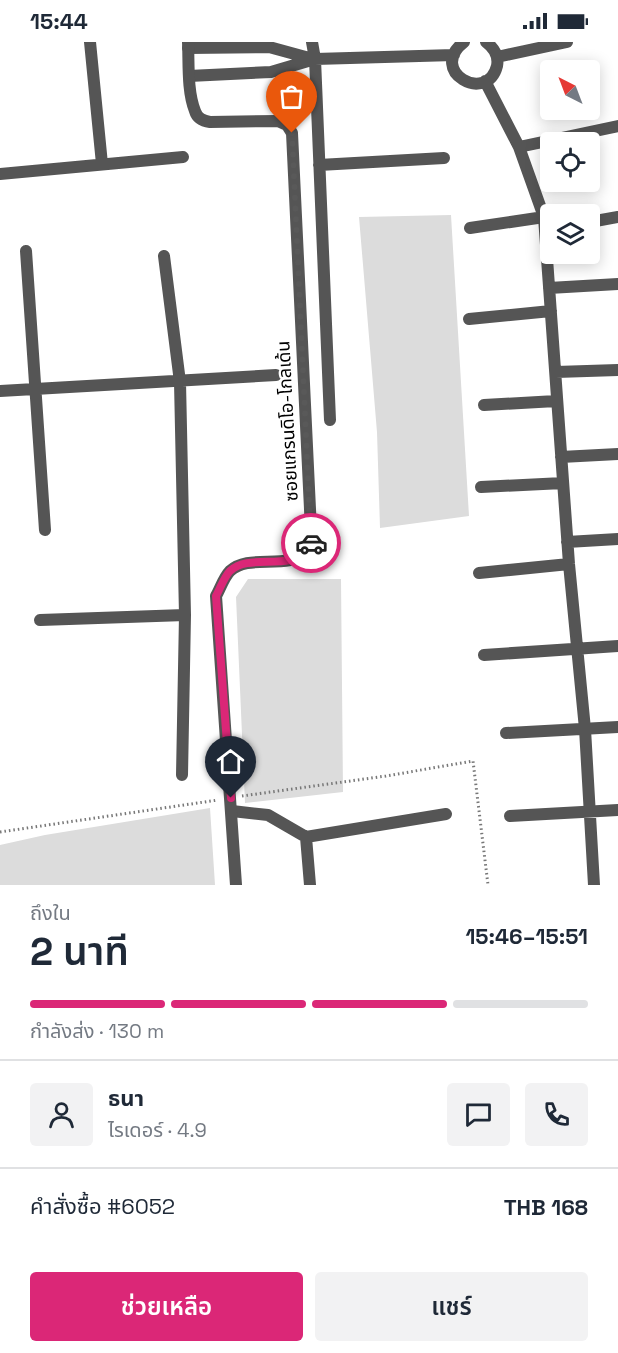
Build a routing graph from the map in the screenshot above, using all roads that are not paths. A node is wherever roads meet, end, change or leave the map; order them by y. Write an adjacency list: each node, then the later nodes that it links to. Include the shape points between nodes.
1 (90, 42): 16 (street)
2 (312, 42): 9 (street)
3 (464, 42): 7 (street)
4 (486, 42): 8 (street)
5 (567, 42): 8 (street)
6 (188, 45): 9 (street, via 269,47); 10 (street, ซอยแกรนดิโอ-โกลเด้น)
7 (454, 56): 9 (street); 11 (street, via 453,66 460,78 473,84)
8 (497, 57): 11 (street, via 493,75)
9 (315, 59): 10 (street, via 271,72); 17 (street)
10 (189, 76): 58 (street, ซอยแกรนดิโอ-โกลเด้น, via 195,111 204,121 278,121 292,133 312,551 301,559 244,563 229,572 216,596)
11 (485, 81): 13 (street)
12 (618, 126): 13 (street)
13 (519, 147): 19 (street)
14 (183, 157): 16 (street)
15 (444, 158): 17 (street)
16 (102, 164): 18 (street)
17 (319, 165): 39 (street)
18 (0, 174)
19 (540, 206)
20 (618, 217): 22 (street)
21 (540, 218): 23 (street)
22 (600, 220)
23 (470, 228)
24 (26, 251): 35 (street)
25 (164, 256): 34 (street)
26 (548, 264): 28 (street)
27 (618, 284): 28 (street)
28 (549, 288): 29 (street)
29 (551, 311): 30 (street); 32 (street)
30 (469, 319)
31 (618, 370): 32 (street)
32 (556, 372): 37 (street)
33 (276, 375): 34 (street)
34 (180, 382): 35 (street); 49 (street)
35 (35, 389): 36 (street); 44 (street)
36 (0, 391)
37 (556, 401): 38 (street); 41 (street)
38 (484, 405)
39 (330, 420)
40 (618, 454): 41 (street)
41 (561, 457): 42 (street)
42 (563, 483): 43 (street); 46 (street)
43 (481, 488)
44 (45, 530)
45 (618, 539): 46 (street)
46 (567, 542): 47 (street)
47 (569, 564): 48 (street); 52 (street)
48 (479, 573)
49 (184, 615): 50 (street); 57 (street)
50 (40, 620)
51 (618, 646): 52 (street)
52 (577, 648): 53 (street); 55 (street)
53 (484, 655)
54 (618, 727): 55 (street)
55 (585, 729): 56 (street); 60 (street)
56 (507, 733)
57 (182, 775)
58 (232, 804): 63 (street, via 268,815); 64 (street, ซอยแกรนดิโอ-โกลเด้น)
59 (618, 810): 60 (street)
60 (590, 812): 62 (street); 66 (street)
61 (446, 814): 63 (street)
62 (510, 816)
63 (306, 837): 65 (street)
64 (236, 885)
65 (310, 885)
66 (594, 885)

